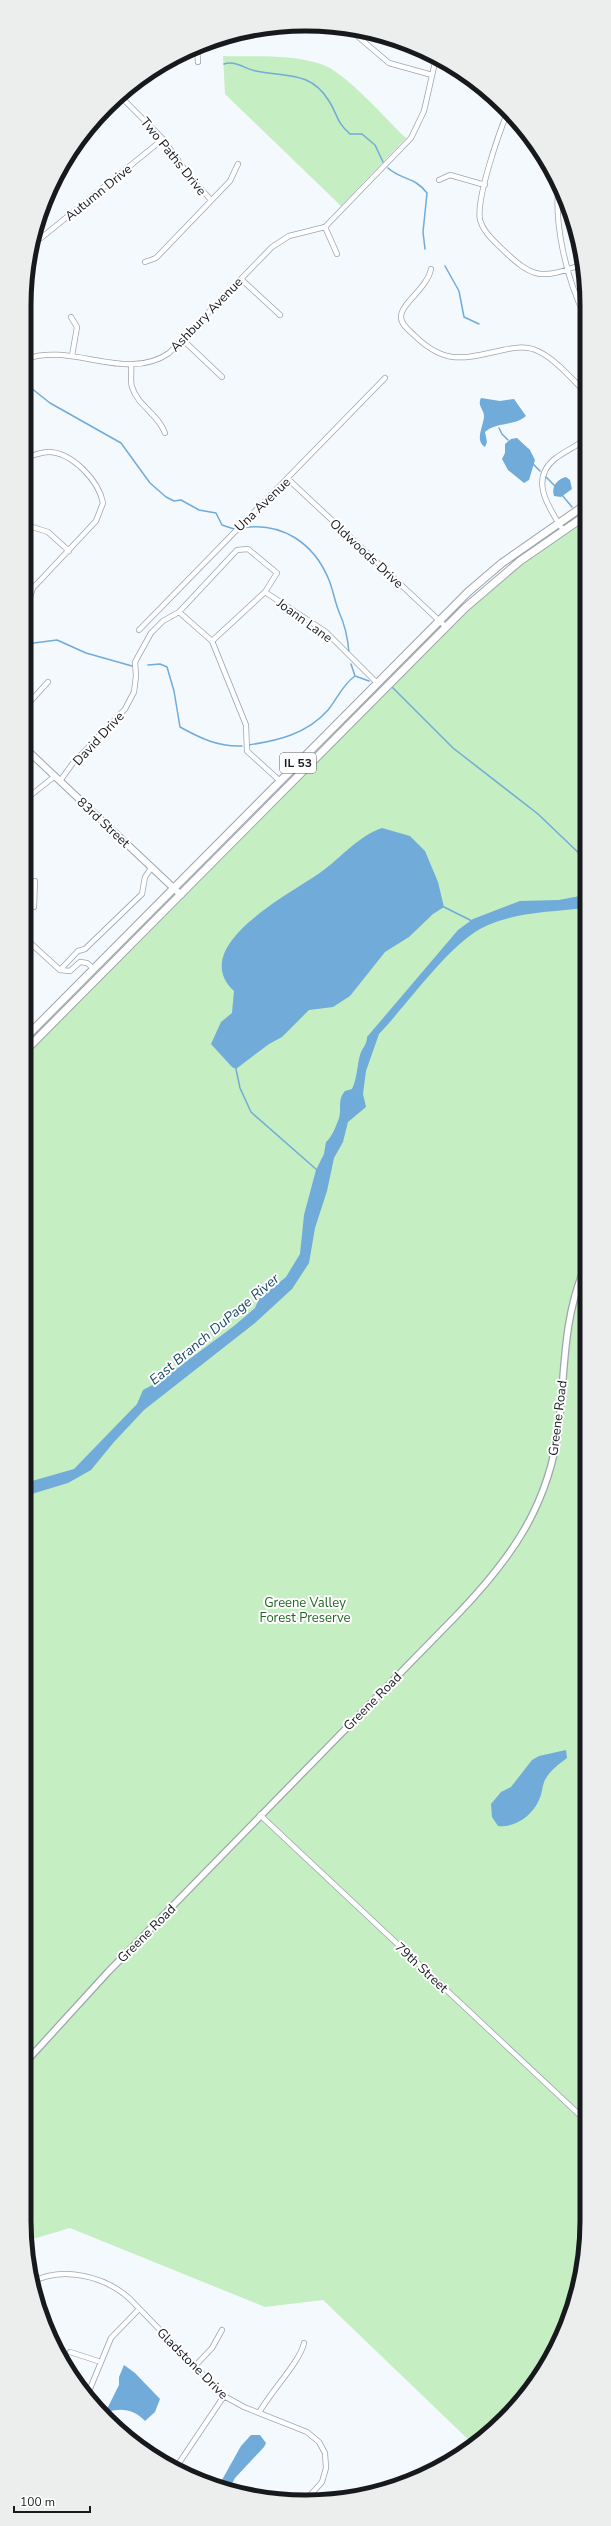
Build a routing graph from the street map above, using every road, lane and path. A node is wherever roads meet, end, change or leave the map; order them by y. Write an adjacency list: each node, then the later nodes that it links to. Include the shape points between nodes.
1 (358, 36): 5 (street, via 390,63)
2 (197, 53): 3 (street)
3 (198, 62)
4 (435, 63): 5 (street, Ashbury Avenue)
5 (432, 75): 14 (street, Ashbury Avenue, via 424,111 414,134)
6 (124, 100): 8 (street, Two Paths Drive)
7 (505, 117): 11 (street)
8 (163, 139): 13 (street, Two Paths Drive, via 190,177); 15 (street, Autumn Drive)
9 (238, 164): 13 (street, via 233,178)
10 (439, 180): 11 (street, via 450,175)
11 (485, 185): 20 (street, via 480,221 486,233 521,267 534,274 550,275)
12 (557, 196): 20 (street)
13 (211, 200): 17 (street, via 156,258)
14 (324, 227): 16 (street); 21 (street, Ashbury Avenue, via 282,239)
15 (39, 239)
16 (337, 254)
17 (145, 262)
18 (577, 266): 20 (street)
19 (431, 269): 31 (street, via 428,281 405,307 401,318 404,325 430,349 443,356 458,358 517,347 532,349 547,356)
20 (566, 271): 22 (street)
21 (241, 279): 23 (street); 25 (street, Ashbury Avenue)
22 (580, 304)
23 (280, 315)
24 (71, 317): 26 (street, via 78,327)
25 (182, 339): 28 (street, Ashbury Avenue, via 173,350 159,359); 29 (street)
26 (72, 356): 27 (street, Ashbury Avenue); 28 (street, Ashbury Avenue)
27 (31, 357)
28 (131, 365): 32 (street, via 132,387 140,401 161,422)
29 (222, 377)
30 (385, 378): 35 (street, Una Avenue)
31 (580, 387)
32 (165, 433)
33 (580, 442): 38 (street, via 553,460 546,468 542,479 543,495)
34 (31, 456): 41 (street, via 48,452 64,457 94,482 100,491 103,503 98,519)
35 (288, 479): 45 (street, Oldwoods Drive); 47 (street, Una Avenue, via 238,526)
36 (580, 507): 38 (main road, IL 53)
37 (580, 519): 40 (main road, IL 53)
38 (558, 522): 40 (street); 45 (main road, IL 53, via 502,563)
39 (31, 527): 41 (street, via 48,532)
40 (563, 530): 46 (main road, IL 53, via 496,580)
41 (69, 551): 43 (street, via 33,588)
42 (265, 592): 44 (street, David Drive, via 277,573 248,549 238,550); 48 (street); 50 (street, Joann Lane, via 326,632)
43 (31, 600)
44 (179, 612): 48 (street); 54 (street, David Drive, via 163,621 151,633 142,649 135,662 134,692 125,709 73,763)
45 (439, 620): 46 (street, Oldwoods Drive); 50 (main road, IL 53)
46 (446, 627): 60 (main road, IL 53)
47 (139, 630)
48 (212, 641): 55 (street, via 246,725 247,751)
49 (48, 682): 51 (street)
50 (377, 683): 55 (main road, IL 53)
51 (31, 701)
52 (31, 754): 53 (main road, 83rd Street)
53 (55, 776): 54 (main road, 83rd Street); 56 (street)
54 (60, 781): 57 (main road, 83rd Street)
55 (280, 781): 59 (main road, IL 53)
56 (31, 795)
57 (152, 867): 59 (main road, 83rd Street); 64 (street, via 145,878 142,894)
58 (35, 881): 61 (street, via 34,907)
59 (175, 889): 60 (main road, 83rd Street); 63 (main road, IL 53)
60 (181, 895): 66 (main road, IL 53)
61 (31, 907)
62 (31, 944): 64 (street)
63 (94, 969): 64 (street, via 87,963 80,962 70,971); 65 (main road, IL 53)
64 (60, 970)
65 (31, 1033)
66 (31, 1046)
67 (580, 1280): 68 (street, Greene Road, via 566,1333 554,1456 543,1492 521,1538 487,1584)
68 (260, 1815): 69 (street, Greene Road, via 108,1972); 70 (street, 79th Street)
69 (31, 2056)
70 (580, 2115)
71 (37, 2281): 72 (street, Gladstone Drive, via 71,2273 92,2278 116,2288)
72 (140, 2309): 76 (street, via 111,2338); 77 (street, Gladstone Drive)
73 (222, 2330): 77 (street, via 212,2348)
74 (304, 2343): 80 (street, via 299,2356 267,2397)
75 (70, 2352): 76 (street)
76 (101, 2362): 78 (street)
77 (194, 2367): 79 (street, Gladstone Drive)
78 (90, 2390)
79 (224, 2396): 80 (street, Gladstone Drive); 81 (street)
80 (259, 2413): 82 (street, Gladstone Drive, via 307,2432 322,2446 327,2463 322,2482)
81 (178, 2463)
82 (310, 2495)

